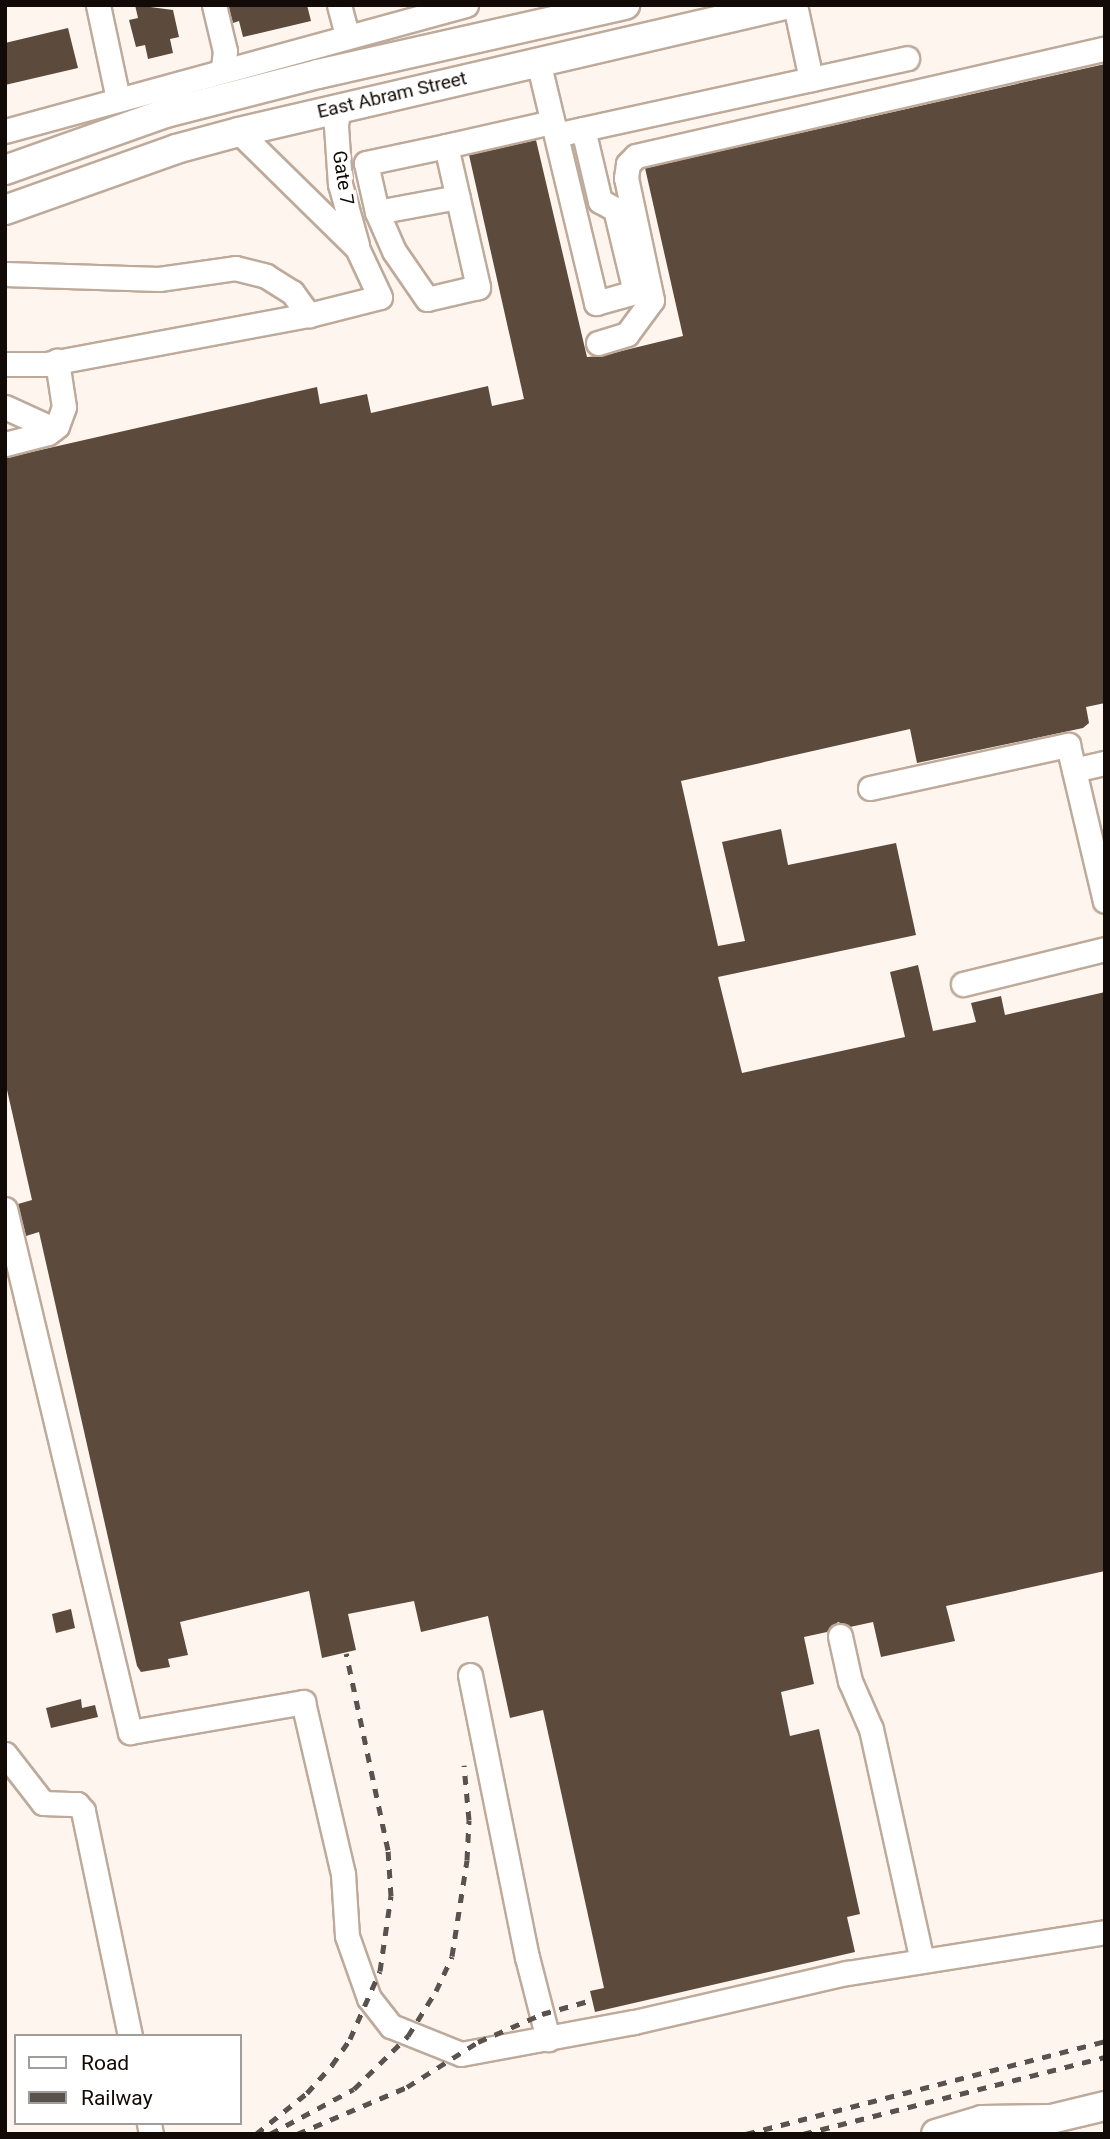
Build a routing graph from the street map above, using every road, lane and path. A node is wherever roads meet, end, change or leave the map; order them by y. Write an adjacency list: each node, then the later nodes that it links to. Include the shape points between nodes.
1 (98, 5): 17 (lane)
2 (199, 5): 14 (lane, via 211,55)
3 (214, 5): 14 (lane, via 225,51)
4 (339, 5): 10 (lane)
5 (625, 5): 9 (main road, East Abram Street)
6 (785, 5): 13 (main road, East Abram Street)
7 (795, 5): 15 (lane)
8 (455, 6): 10 (lane)
9 (530, 26): 13 (main road); 19 (main road, East Abram Street)
10 (347, 35): 14 (lane)
11 (1105, 49): 34 (lane, via 636,156 628,164 626,178 652,300 627,334)
12 (907, 58): 15 (lane)
13 (538, 61): 18 (main road, East Abram Street); 21 (lane)
14 (222, 64): 16 (lane)
15 (811, 79): 22 (lane)
16 (153, 89): 17 (lane); 19 (lane)
17 (118, 99): 20 (lane)
18 (339, 106): 23 (main road, East Abram Street); 31 (lane, Gate 7, via 340,184)
19 (166, 113): 25 (main road); 26 (main road, East Abram Street)
20 (16, 128): 26 (lane)
21 (554, 129): 22 (lane); 22 (lane, via 596,303 635,292 615,209 600,201); 24 (lane)
22 (583, 129)
23 (239, 132): 25 (main road, East Abram Street); 31 (lane)
24 (446, 146): 28 (lane); 30 (lane, via 366,163)
25 (176, 149): 29 (main road, East Abram Street)
26 (39, 157): 27 (main road, East Abram Street)
27 (5, 170)
28 (458, 197): 30 (lane); 30 (lane, via 478,287 427,299 394,251)
29 (5, 210)
30 (377, 212)
31 (358, 248): 33 (lane, via 380,296)
32 (5, 274): 33 (lane, via 159,279 235,268 266,276 292,292)
33 (309, 315): 35 (lane)
34 (598, 343)
35 (57, 362): 36 (lane); 38 (lane, via 64,407)
36 (5, 365)
37 (7, 409): 38 (lane)
38 (53, 429): 39 (lane)
39 (5, 444)
40 (1105, 763): 41 (lane)
41 (1074, 770): 42 (lane, via 1068,745); 43 (lane)
42 (870, 788)
43 (1105, 901)
44 (1105, 949): 45 (lane)
45 (963, 984)
46 (5, 1209): 53 (lane, via 130,1732 303,1702 343,1874 347,1936 377,2012 408,2036 461,2054)
47 (840, 1636): 51 (lane, via 850,1681 871,1729)
48 (470, 1675): 53 (lane)
49 (5, 1754): 52 (lane, via 43,1803 77,1804 83,1811)
50 (1105, 1932): 51 (lane)
51 (922, 1960): 53 (lane)
52 (130, 2034)
53 (548, 2039)
54 (1105, 2106): 55 (main road)
55 (1053, 2126): 56 (main road, via 982,2120); 57 (main road)
56 (936, 2134)
57 (1026, 2134)

